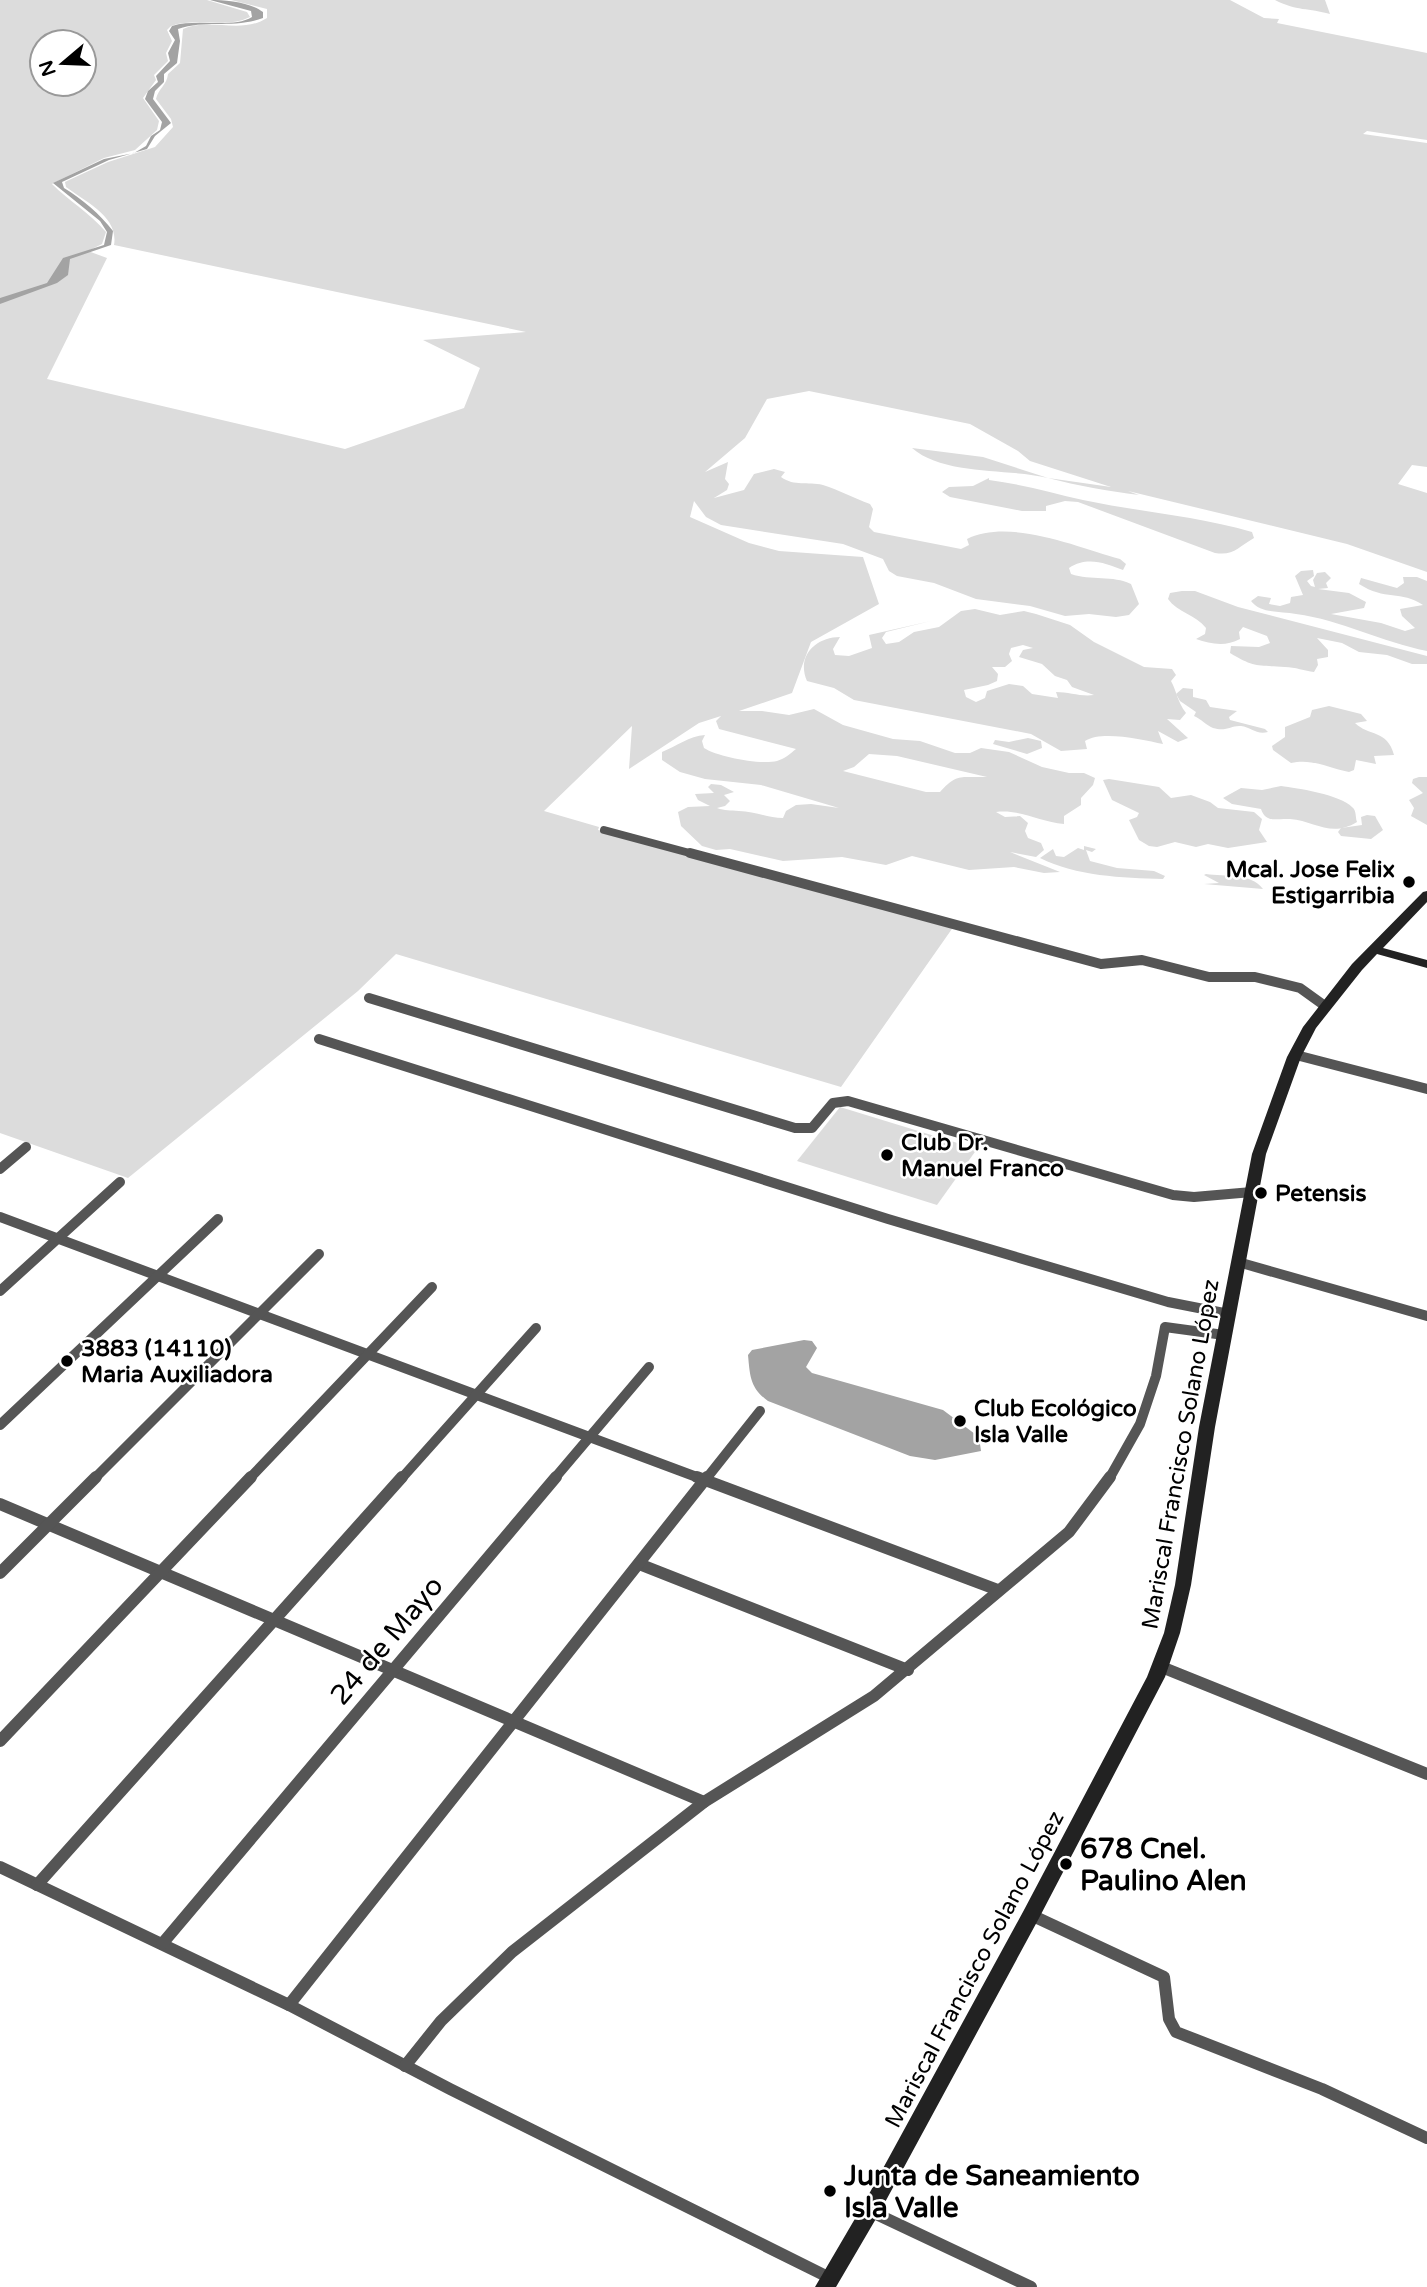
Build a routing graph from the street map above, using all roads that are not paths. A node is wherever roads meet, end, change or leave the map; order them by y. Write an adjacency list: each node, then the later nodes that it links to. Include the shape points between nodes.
1 (604, 830): 6 (street, via 1101,964 1142,960 1209,977 1255,977 1300,988)
2 (1427, 895): 3 (street, Mariscal Francisco Solano López)
3 (1374, 949): 4 (street); 6 (street, Mariscal Francisco Solano López)
4 (1427, 964)
5 (369, 998): 13 (street, via 801,1129 816,1125 833,1103 848,1101 1173,1195)
6 (1325, 1006): 8 (street, Mariscal Francisco Solano López)
7 (319, 1039): 23 (street, via 888,1219 1168,1302)
8 (1296, 1055): 9 (street); 13 (street, Mariscal Francisco Solano López, via 1259,1154)
9 (1427, 1089)
10 (26, 1147): 11 (street)
11 (0, 1169)
12 (120, 1182): 16 (street)
13 (1252, 1192): 18 (street, Mariscal Francisco Solano López)
14 (0, 1217): 16 (street)
15 (218, 1219): 19 (street)
16 (58, 1238): 19 (street); 21 (street)
17 (320, 1254): 22 (street)
18 (1238, 1262): 23 (street, Mariscal Francisco Solano López); 24 (street)
19 (158, 1276): 22 (street); 31 (street)
20 (432, 1287): 27 (street)
21 (0, 1291)
22 (260, 1314): 27 (street); 35 (street)
23 (1229, 1314): 26 (street, Mariscal Francisco Solano López)
24 (1427, 1316)
25 (536, 1328): 29 (street)
26 (1224, 1335): 39 (street, via 1165,1327 1156,1376 1140,1424 1110,1480 1069,1532); 41 (street, Mariscal Francisco Solano López, via 1183,1585)
27 (368, 1354): 29 (street); 37 (street)
28 (649, 1367): 32 (street, 24 de Mayo)
29 (476, 1395): 32 (street); 40 (street)
30 (760, 1411): 33 (street)
31 (0, 1425)
32 (589, 1437): 33 (street); 43 (street, 24 de Mayo)
33 (705, 1480): 36 (street); 39 (street)
34 (0, 1504): 35 (street)
35 (48, 1525): 37 (street); 38 (street)
36 (639, 1564): 42 (street); 44 (street)
37 (160, 1572): 40 (street); 45 (street)
38 (0, 1573)
39 (998, 1590): 42 (street)
40 (274, 1620): 43 (street); 49 (street)
41 (1159, 1666): 46 (street); 50 (street, Mariscal Francisco Solano López)
42 (908, 1670): 47 (street)
43 (393, 1671): 44 (street); 51 (street, 24 de Mayo)
44 (514, 1722): 47 (street); 52 (street)
45 (0, 1741)
46 (1427, 1774)
47 (704, 1802): 53 (street, via 512,1952 449,2012)
48 (0, 1867): 49 (street)
49 (37, 1885): 51 (street)
50 (1031, 1915): 54 (street, via 1164,1977 1168,2017 1176,2032 1322,2089); 55 (street, Mariscal Francisco Solano López)
51 (162, 1944): 52 (street)
52 (289, 2005): 53 (street)
53 (405, 2066): 56 (street)
54 (1427, 2138)
55 (870, 2211): 56 (street, Mariscal Francisco Solano López); 57 (street)
56 (828, 2282)
57 (1031, 2287)

